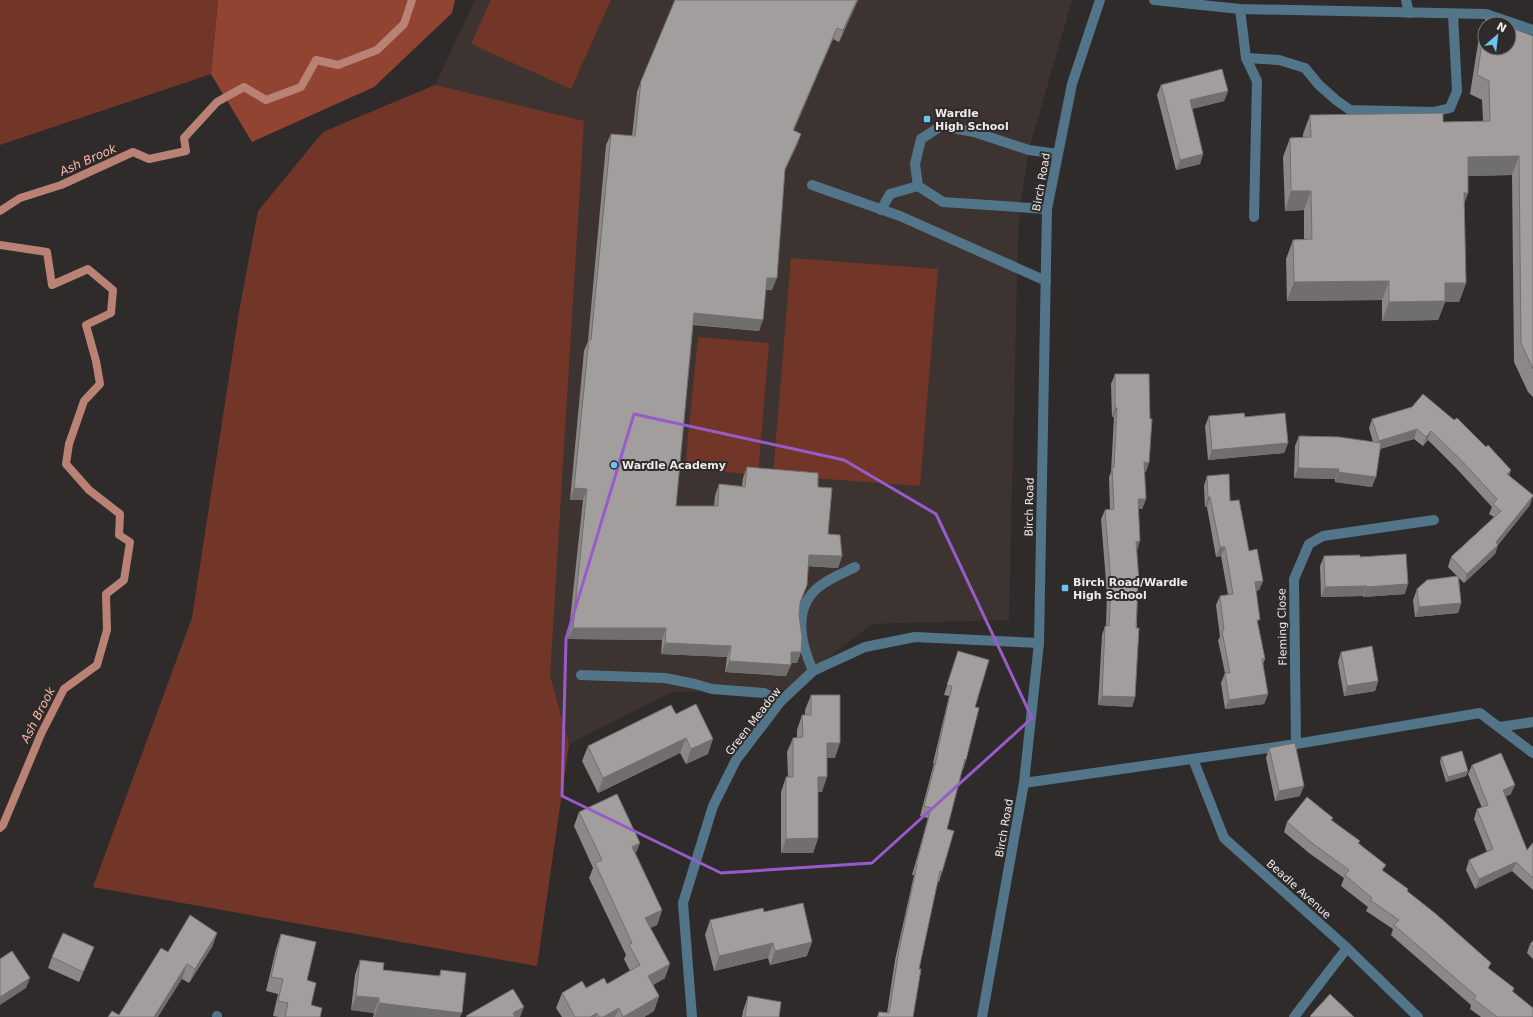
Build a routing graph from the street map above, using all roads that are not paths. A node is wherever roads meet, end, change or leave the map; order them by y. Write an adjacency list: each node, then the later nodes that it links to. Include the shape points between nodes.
1 (1100, 0): 9 (street, Birch Road, via 1072,84)
2 (1154, 0): 4 (street)
3 (1406, 0): 5 (street)
4 (1240, 9): 5 (street); 8 (street)
5 (1409, 13): 6 (street)
6 (1453, 14): 7 (street, via 1486,14); 8 (street, via 1457,91 1450,108 1433,112 1350,110 1319,85 1305,68 1279,60)
7 (1533, 30)
8 (1246, 58): 14 (street, via 1257,81)
9 (1058, 154): 11 (street, via 1028,150 974,132 941,126 921,139 915,164); 12 (street, Birch Road)
10 (812, 185): 13 (street)
11 (918, 186): 12 (street, via 943,202); 13 (street, via 890,194)
12 (1047, 209): 15 (street, Birch Road)
13 (881, 210): 15 (street)
14 (1254, 217)
15 (1046, 281): 18 (street, Birch Road)
16 (1434, 520): 24 (street, Fleming Close, via 1323,536 1309,544 1294,579)
17 (855, 567): 19 (street, via 820,586 804,604 801,616 802,631 807,657)
18 (1039, 643): 19 (street, Green Meadow, via 915,637 864,646); 27 (street, Birch Road)
19 (813, 671): 21 (street, Green Meadow)
20 (581, 674): 21 (street, via 665,678 712,689 764,693)
21 (782, 700): 29 (street, Green Meadow, via 736,760 713,806 683,903)
22 (1533, 722): 23 (street)
23 (1499, 727): 24 (street, via 1480,713); 25 (street)
24 (1296, 744): 26 (street)
25 (1533, 753)
26 (1193, 759): 27 (street); 28 (street, Beadle Avenue, via 1224,838)
27 (1024, 783): 30 (street, Birch Road)
28 (1347, 948): 31 (street); 32 (street, Beadle Avenue)
29 (692, 1017)
30 (982, 1017)
31 (1294, 1017)
32 (1418, 1017)

